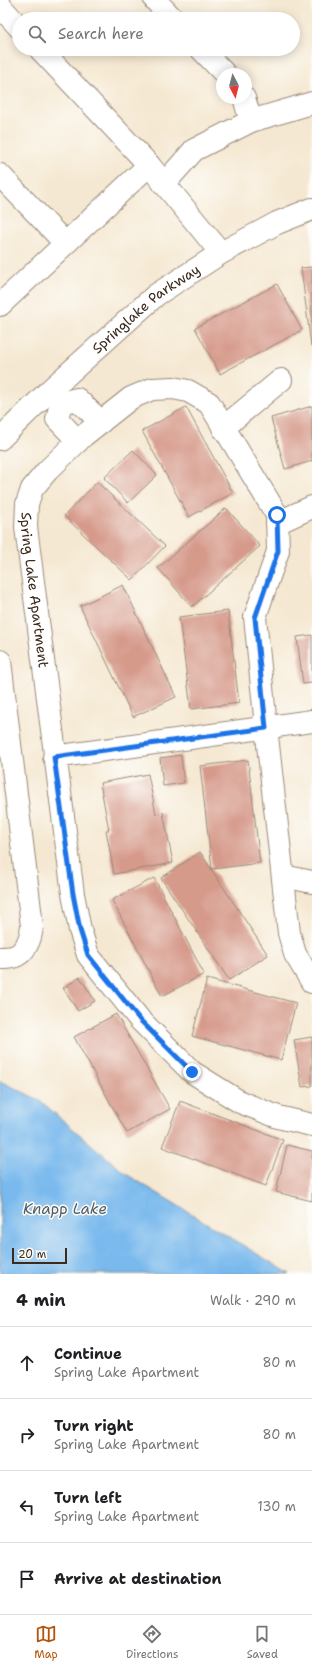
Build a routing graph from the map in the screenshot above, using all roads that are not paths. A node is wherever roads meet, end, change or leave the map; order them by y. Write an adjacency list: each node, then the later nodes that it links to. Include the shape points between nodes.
1 (155, 0): 3 (street)
2 (0, 6): 4 (street)
3 (166, 12)
4 (12, 19)
5 (47, 56): 11 (street)
6 (208, 56): 7 (street)
7 (219, 68)
8 (312, 103): 10 (street)
9 (246, 104): 10 (street)
10 (251, 120): 13 (street, via 194,150)
11 (149, 165): 13 (street); 15 (street)
12 (0, 175): 15 (street)
13 (164, 184): 16 (street)
14 (312, 209): 16 (street, Springlake Parkway, via 277,223)
15 (65, 244): 17 (street)
16 (221, 253): 19 (street, Springlake Parkway, via 156,295)
17 (0, 305)
18 (281, 380): 21 (street)
19 (55, 397): 20 (street, via 78,399); 22 (street, Springlake Parkway); 23 (street, via 57,419)
20 (101, 422): 21 (street, Spring Lake Apartment, via 131,398 152,388 173,388 188,391 209,403); 23 (street, Spring Lake Apartment)
21 (223, 428): 25 (street, Spring Lake Apartment, via 277,515)
22 (0, 439)
23 (78, 441): 30 (street, Spring Lake Apartment, via 32,489 27,504 26,527)
24 (312, 507): 25 (street)
25 (277, 523): 29 (street, Spring Lake Apartment, via 278,551 255,618)
26 (0, 665): 28 (street)
27 (312, 721): 29 (street)
28 (4, 722): 33 (street, via 32,926 31,938 23,950 13,957)
29 (266, 728): 30 (street); 31 (street, Spring Lake Apartment)
30 (54, 757): 35 (street, Spring Lake Apartment, via 73,894 88,955 140,1020 192,1072 240,1102 278,1117)
31 (282, 876): 32 (street); 34 (street, Spring Lake Apartment, via 289,933 295,954)
32 (312, 882)
33 (0, 958)
34 (312, 982)
35 (312, 1125)

